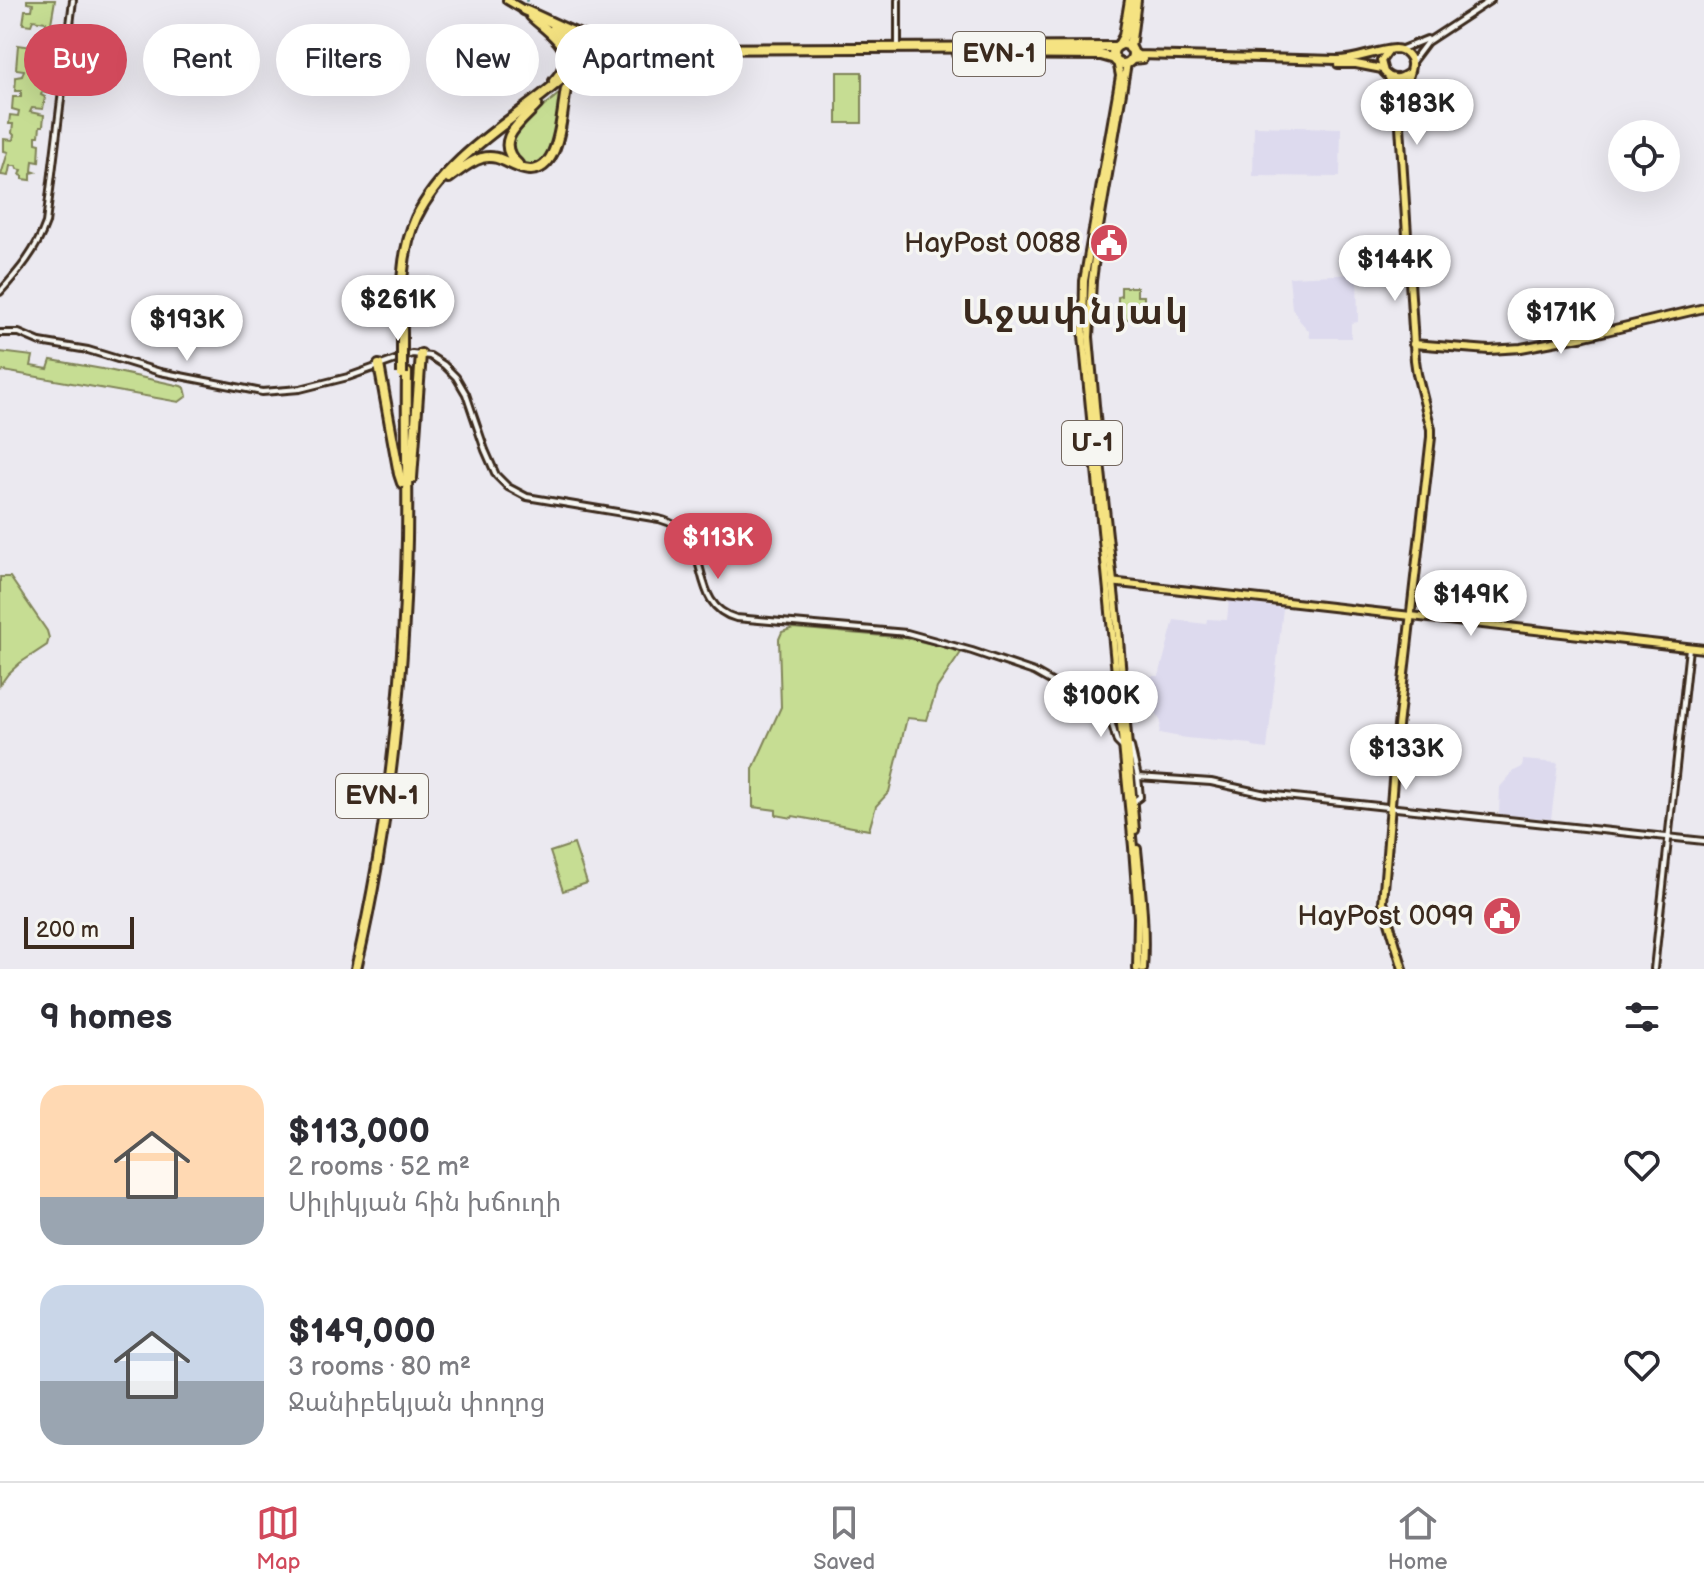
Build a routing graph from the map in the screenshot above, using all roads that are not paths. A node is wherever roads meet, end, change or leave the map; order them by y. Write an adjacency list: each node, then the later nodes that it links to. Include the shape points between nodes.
1 (73, 0): 28 (street, via 46,223 30,256)
2 (507, 0): 7 (main road)
3 (898, 0): 11 (street)
4 (1130, 0): 10 (highway)
5 (1136, 0): 16 (highway, Մ-1)
6 (1489, 0): 12 (street, via 1424,41); 17 (street, via 1425,43)
7 (524, 10): 8 (highway); 9 (highway); 25 (highway, via 556,36 565,56 558,77)
8 (555, 25)
9 (555, 30)
10 (1118, 46): 11 (highway, EVN-1); 16 (highway, via 1125,45); 16 (highway, via 1114,52)
11 (898, 49): 14 (highway, EVN-1)
12 (1399, 49): 13 (main road); 17 (main road)
13 (1388, 51): 16 (main road, via 1337,60); 18 (main road)
14 (743, 52)
15 (743, 53): 16 (highway, EVN-1)
16 (1125, 57): 18 (main road); 38 (main road, Մ-1, via 1089,337)
17 (1411, 63): 19 (main road)
18 (1382, 69): 20 (main road)
19 (1407, 74): 20 (main road); 32 (main road, via 1399,110)
20 (1389, 77): 32 (main road)
21 (555, 85): 25 (highway, EVN-1)
22 (555, 91): 24 (highway, EVN-1)
23 (565, 96): 26 (highway, via 552,156)
24 (537, 105): 26 (highway, via 508,140 511,157); 27 (highway, EVN-1)
25 (526, 108): 30 (highway, EVN-1, via 455,164 423,206 404,261)
26 (530, 169): 27 (highway, via 484,157)
27 (449, 178): 30 (highway, EVN-1, via 427,206 412,243)
28 (0, 292)
29 (1704, 308): 32 (main road, via 1521,348)
30 (404, 329): 35 (highway, EVN-1, bridge)
31 (0, 333): 34 (street, via 19,333 160,372 262,392 300,389)
32 (1414, 345): 39 (main road, via 1431,429)
33 (421, 354): 34 (street); 37 (highway); 43 (street, via 438,359 456,377 496,475 508,487 527,497 674,524 690,541 710,599 720,612 780,623 907,633 1034,672)
34 (379, 365): 36 (highway)
35 (404, 374): 36 (highway, EVN-1); 37 (highway, EVN-1)
36 (402, 483): 50 (highway, EVN-1, via 390,730)
37 (407, 498): 50 (highway, EVN-1, via 395,727 378,857)
38 (1110, 582): 39 (main road); 42 (main road, Մ-1)
39 (1410, 616): 40 (main road); 47 (main road)
40 (1689, 648): 41 (main road); 48 (street)
41 (1704, 649)
42 (1119, 685): 43 (street, via 1110,708); 44 (main road, Մ-1)
43 (1103, 711): 44 (street, via 1117,742)
44 (1125, 744): 45 (street); 46 (main road, Մ-1); 51 (main road, Մ-1)
45 (1138, 777): 46 (street, via 1140,797); 47 (street)
46 (1133, 803): 52 (main road, Մ-1)
47 (1390, 807): 48 (street); 53 (main road, via 1383,902)
48 (1668, 837): 49 (street); 54 (street)
49 (1704, 841)
50 (354, 969)
51 (1137, 969)
52 (1143, 969)
53 (1403, 969)
54 (1654, 969)

